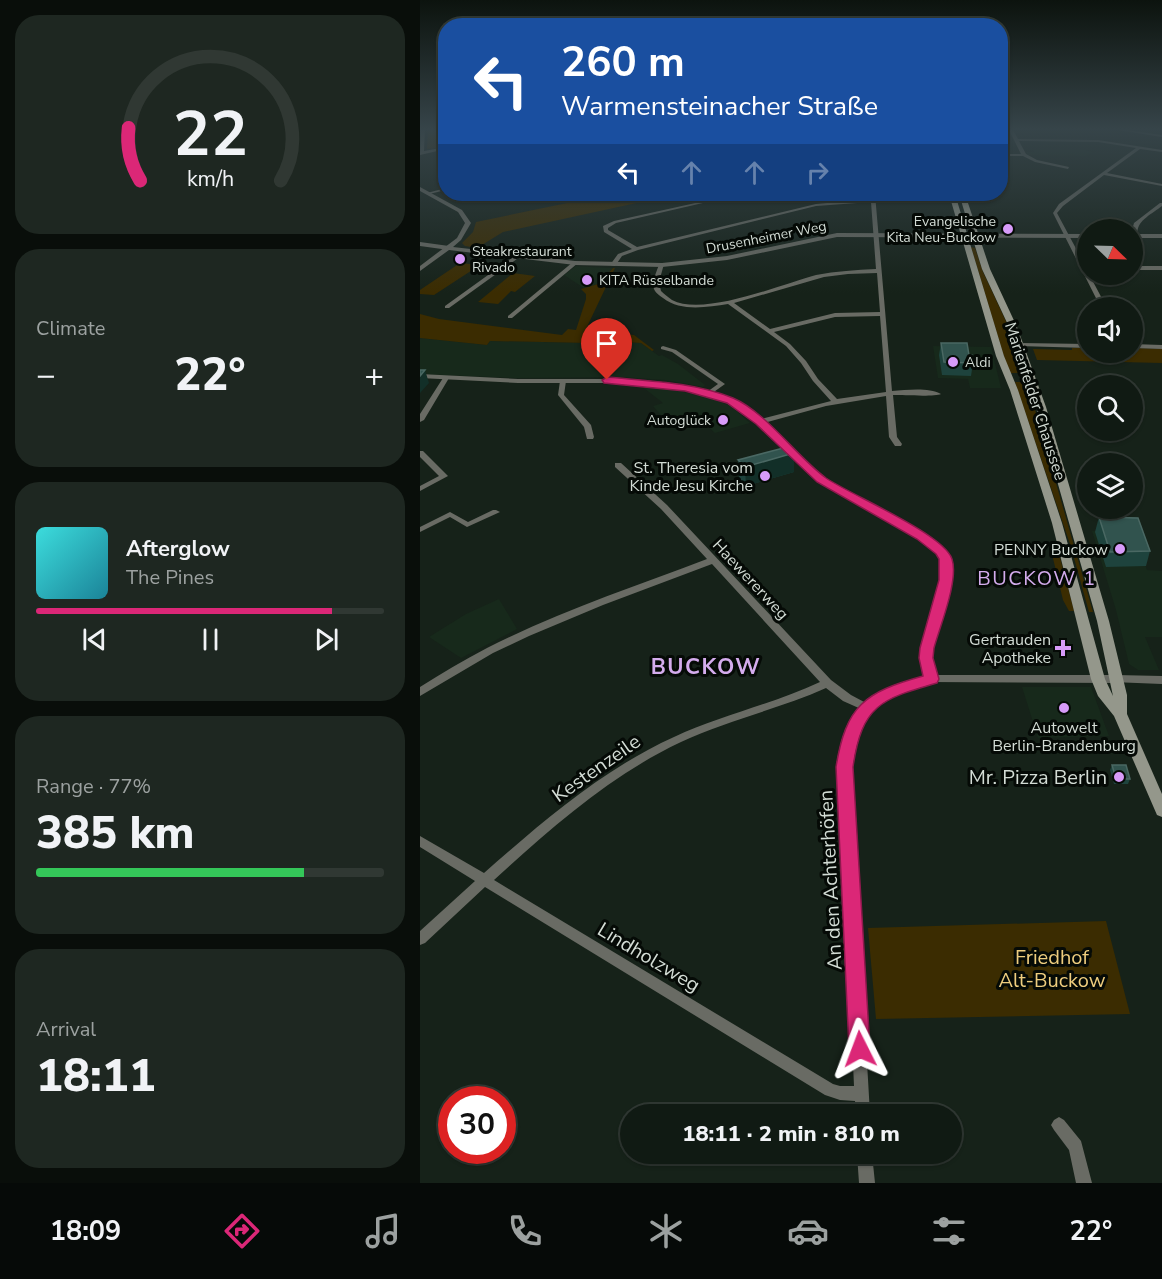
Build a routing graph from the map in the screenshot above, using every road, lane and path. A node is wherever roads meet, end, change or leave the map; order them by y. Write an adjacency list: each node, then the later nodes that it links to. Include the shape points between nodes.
1 (1091, 183): 17 (street, via 1056,210)
2 (420, 189): 4 (street)
3 (438, 191): 4 (street)
4 (429, 193): 5 (street)
5 (438, 198)
6 (444, 201): 22 (street, via 467,219 465,231)
7 (708, 201): 23 (street, via 604,227)
8 (845, 201): 23 (street)
9 (874, 201): 14 (street)
10 (954, 201): 15 (main road, Marienfelder Chaussee)
11 (964, 201): 16 (main road, Marienfelder Chaussee)
12 (1162, 204): 13 (street)
13 (1142, 219)
14 (877, 234): 15 (street, Drusenheimer Weg); 28 (street, Drusenheimer Weg, via 826,236 736,257); 32 (street)
15 (964, 234): 16 (street, Drusenheimer Weg); 45 (main road, Marienfelder Chaussee)
16 (975, 234): 17 (street, Drusenheimer Weg); 38 (main road, Marienfelder Chaussee)
17 (1066, 235): 18 (street, Drusenheimer Weg); 24 (street)
18 (1077, 236)
19 (1143, 236): 20 (street)
20 (1162, 236)
21 (420, 244): 22 (street, Drusenheimer Weg)
22 (449, 248): 25 (street, Drusenheimer Weg); 31 (street)
23 (636, 249): 27 (street, via 620,255)
24 (1077, 254)
25 (518, 256): 26 (street, Drusenheimer Weg); 34 (street)
26 (575, 263): 27 (street, Drusenheimer Weg); 36 (street)
27 (613, 265): 28 (street, Drusenheimer Weg)
28 (662, 265): 33 (street, via 656,287 665,299 692,305)
29 (1143, 268): 30 (street)
30 (1162, 268)
31 (420, 269)
32 (880, 271): 33 (street, via 826,275); 35 (street)
33 (729, 302): 37 (street)
34 (447, 308)
35 (883, 314): 37 (street, via 830,316); 49 (street)
36 (510, 317)
37 (771, 331): 51 (street, via 800,357 814,380)
38 (1020, 345): 39 (street); 46 (main road, Marienfelder Chaussee)
39 (1077, 346)
40 (1143, 346): 41 (street)
41 (1162, 346)
42 (663, 348): 48 (street, via 674,351 722,384)
43 (420, 376): 44 (street)
44 (446, 378): 47 (street); 52 (street)
45 (1009, 379): 46 (main road); 63 (main road, Marienfelder Chaussee, via 1057,523)
46 (1032, 379): 64 (main road, Marienfelder Chaussee)
47 (562, 381): 48 (street, via 652,383); 54 (street, via 561,395 588,427)
48 (709, 393): 53 (street, via 731,401)
49 (890, 394): 50 (street); 51 (street); 55 (street, via 893,436)
50 (938, 394)
51 (836, 402): 53 (street)
52 (420, 420)
53 (760, 422): 62 (street, via 821,480 921,536 944,555 946,580 926,658)
54 (590, 437)
55 (898, 444)
56 (420, 453): 58 (street, via 444,476)
57 (618, 465): 61 (street, Haewererweg)
58 (420, 489)
59 (496, 512): 60 (street, via 467,525 449,512)
60 (420, 530)
61 (713, 560): 66 (street, Haewererweg); 67 (street, via 520,634)
62 (932, 679): 63 (street, An den Achterhöfen); 68 (street, An den Achterhöfen, via 893,690)
63 (1098, 679): 64 (street, An den Achterhöfen); 69 (main road, Marienfelder Chaussee, via 1103,693)
64 (1116, 679): 65 (street); 69 (main road, Marienfelder Chaussee)
65 (1162, 680)
66 (827, 683): 68 (street, Haewererweg); 72 (street, Kestenzeile, via 729,718 658,749 610,777)
67 (420, 692)
68 (866, 707): 74 (street, An den Achterhöfen, via 850,735 844,767)
69 (1120, 714): 70 (main road)
70 (1162, 811)
71 (420, 841): 72 (street, Lindholzweg)
72 (485, 881): 73 (street, Kestenzeile); 74 (street, Lindholzweg, via 830,1090)
73 (420, 939)
74 (862, 1094): 75 (street, An den Achterhöfen)
75 (862, 1104)
76 (1059, 1125): 79 (street, via 1076,1146)
77 (866, 1164): 78 (street)
78 (867, 1183)
79 (1084, 1183)

